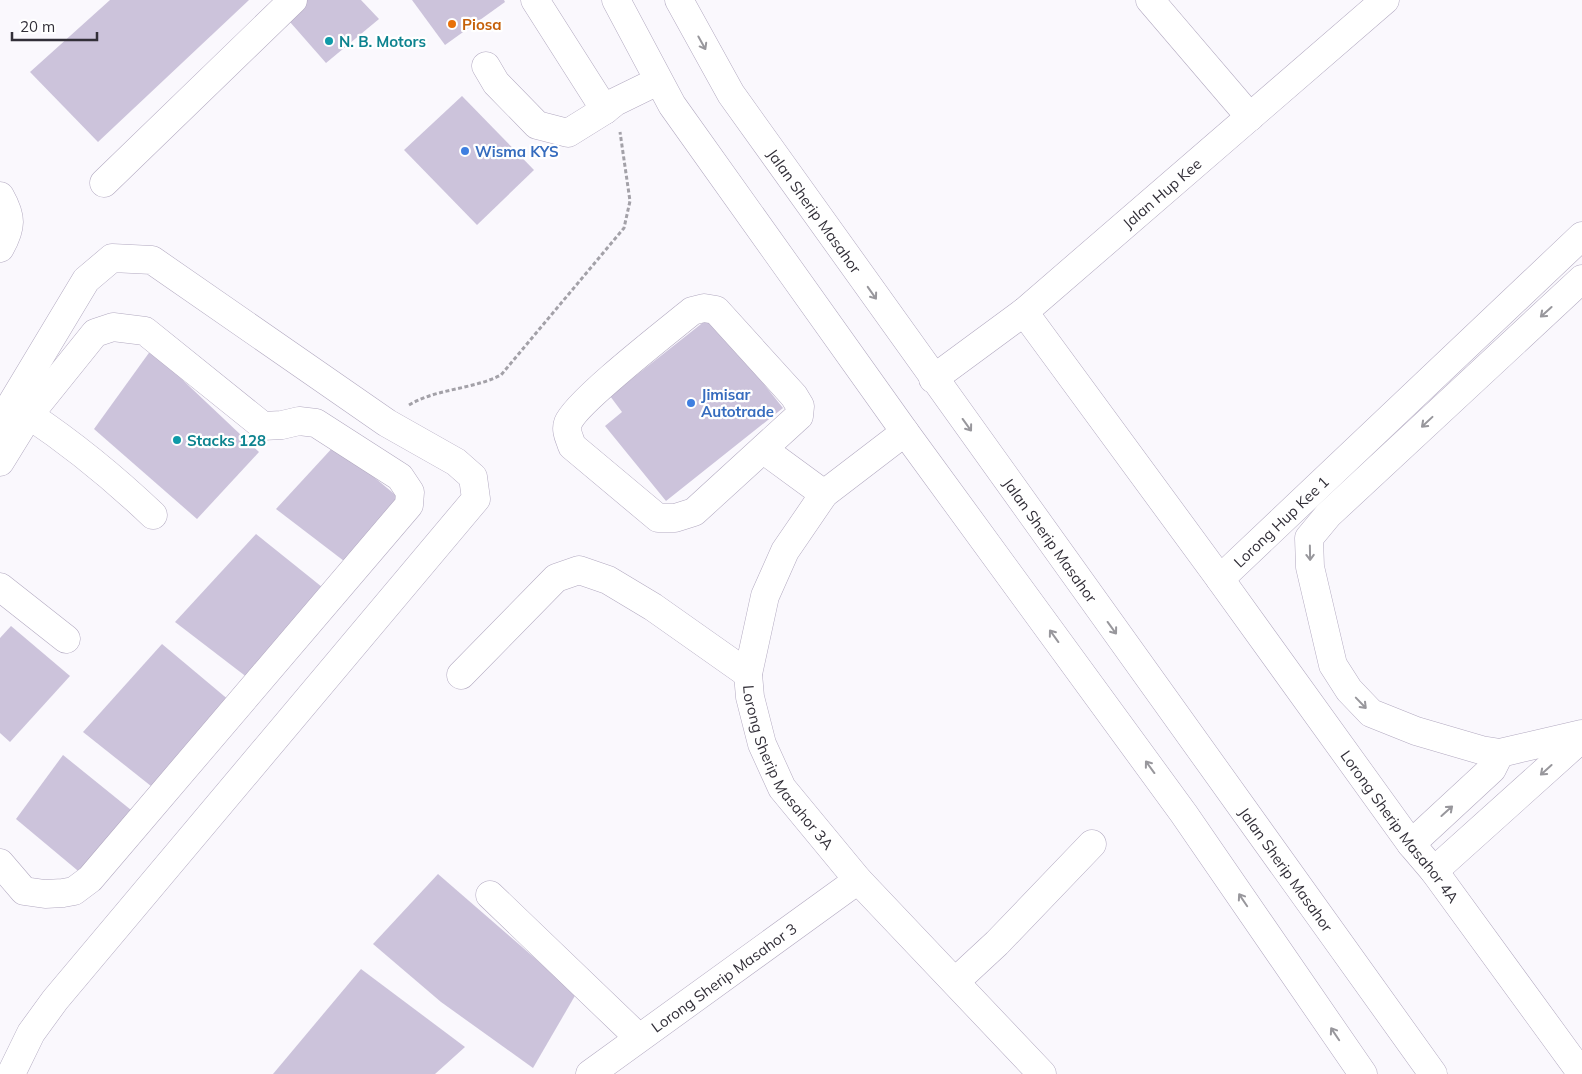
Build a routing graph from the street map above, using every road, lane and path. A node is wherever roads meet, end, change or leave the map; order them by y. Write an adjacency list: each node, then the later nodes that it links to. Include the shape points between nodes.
1 (293, 0): 11 (street)
2 (535, 0): 9 (street)
3 (616, 0): 8 (street)
4 (679, 0): 17 (street, Jalan Sherip Masahor, one-way to 17, via 731,94)
5 (1150, 0): 10 (street)
6 (1386, 0): 10 (street, Jalan Hup Kee)
7 (486, 66): 9 (street, via 496,83 537,125 568,133)
8 (658, 81): 9 (street); 21 (street)
9 (610, 106): 20 (path, via 630,201 624,228 501,375 481,384 426,395 405,407)
10 (1250, 117): 16 (street, Jalan Hup Kee)
11 (104, 183)
12 (0, 196): 14 (street, via 8,210 9,231)
13 (1582, 236): 26 (street, Lorong Hup Kee 1)
14 (0, 248)
15 (1582, 279): 33 (street, one-way to 33, via 1328,515 1310,538 1310,567 1333,665 1349,690 1371,713 1416,731)
16 (1024, 312): 17 (street, Jalan Hup Kee); 26 (street, Lorong Hup Kee 1)
17 (933, 379): 46 (street, Jalan Sherip Masahor, one-way to 46)
18 (29, 415): 23 (street); 25 (street, via 78,449); 36 (street, via 95,333 114,327 145,331 263,426 299,421 316,423 400,477 410,492 409,505 90,879 74,891 62,894 24,891)
19 (0, 423): 20 (street, via 86,280 112,258 152,260)
20 (388, 423): 42 (street, via 456,462 473,477 476,499 55,1000 31,1033)
21 (904, 432): 24 (street, Lorong Sherip Masahor 3A); 45 (street, one-way to 21, via 1184,814)
22 (764, 450): 22 (street, via 694,512 675,518 658,518 572,446 568,423 585,402 692,311 704,308 716,310 800,406 799,416); 24 (street)
23 (0, 462)
24 (824, 494): 29 (street, Lorong Sherip Masahor 3A, via 785,550 765,596)
25 (154, 514)
26 (1220, 579): 35 (street, Lorong Sherip Masahor 4A)
27 (0, 587): 28 (street)
28 (66, 639)
29 (748, 674): 30 (street, via 653,607 608,580 579,570 556,578); 38 (street, Lorong Sherip Masahor 3A, via 762,744 782,788)
30 (461, 675)
31 (1582, 734): 33 (street)
32 (1582, 738): 37 (street, one-way to 37)
33 (1500, 753): 35 (street, one-way to 33, via 1492,769)
34 (1092, 844): 40 (street)
35 (1411, 844): 37 (street, Lorong Sherip Masahor 4A)
36 (0, 863)
37 (1434, 871): 47 (street, Lorong Sherip Masahor 4A)
38 (858, 880): 40 (street, Lorong Sherip Masahor 3A); 41 (street, Lorong Sherip Masahor 3)
39 (490, 895): 41 (street)
40 (956, 981): 44 (street, Lorong Sherip Masahor 3A)
41 (638, 1037): 43 (street, Lorong Sherip Masahor 3)
42 (10, 1074)
43 (590, 1074)
44 (1042, 1074)
45 (1362, 1074)
46 (1433, 1074)
47 (1582, 1074)

